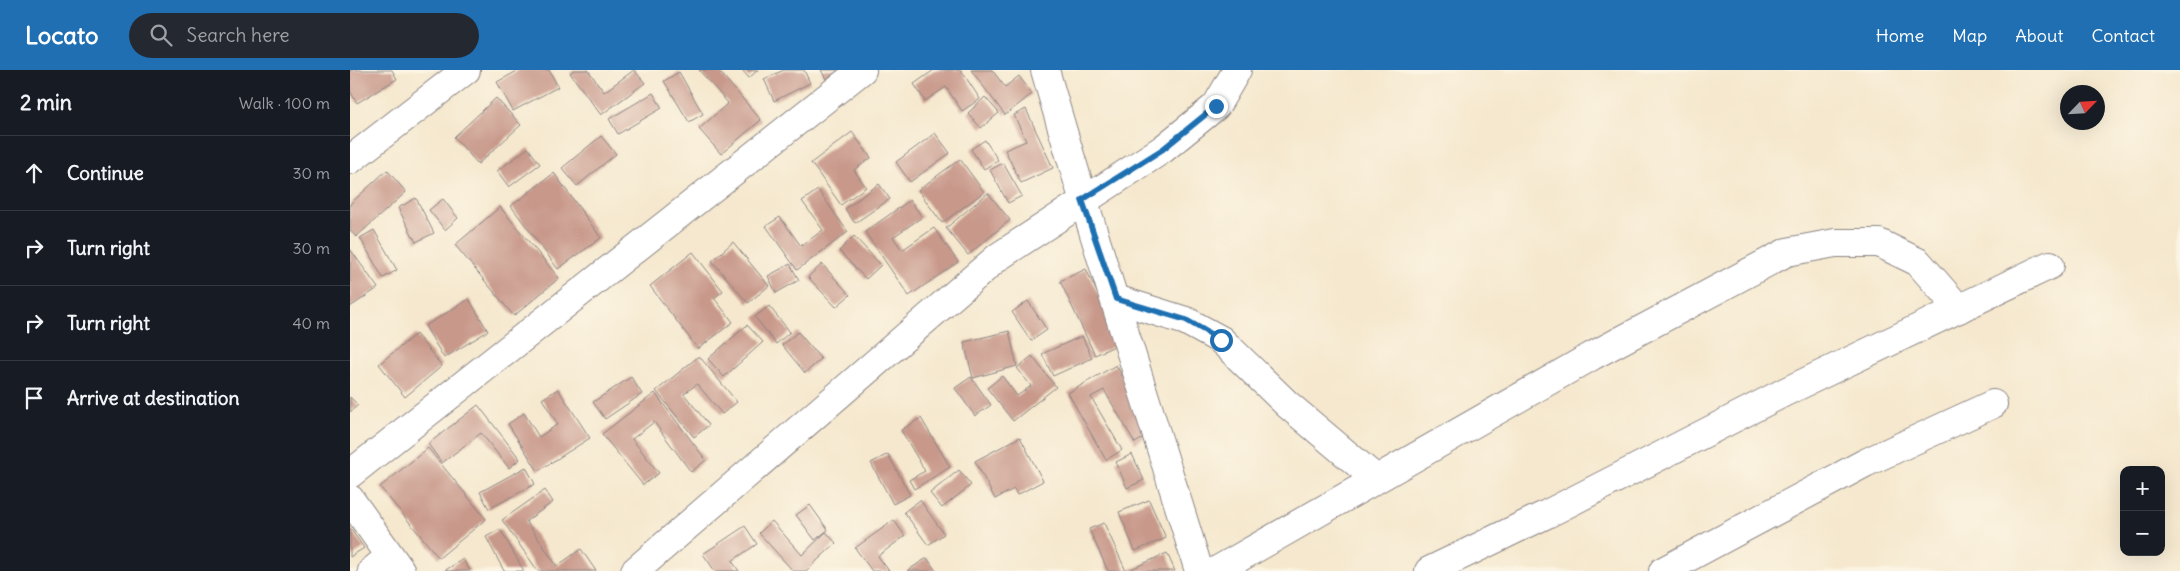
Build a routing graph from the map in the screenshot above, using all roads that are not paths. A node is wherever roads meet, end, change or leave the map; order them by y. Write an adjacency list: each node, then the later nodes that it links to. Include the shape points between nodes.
1 (466, 70): 5 (street)
2 (862, 70): 11 (street)
3 (1045, 70): 6 (street)
4 (1237, 70): 6 (street, via 1216,106 1163,149)
5 (350, 160)
6 (1082, 200): 8 (street); 15 (street, via 998,257)
7 (2050, 265): 9 (street)
8 (1116, 299): 12 (street, via 1186,320 1221,340 1287,404); 16 (street)
9 (1959, 309): 12 (street, via 1918,262 1878,243 1835,243 1787,252 1592,356); 18 (street, via 1785,392)
10 (1993, 404): 19 (street, via 1865,463)
11 (350, 474)
12 (1376, 478): 17 (street)
13 (350, 499): 14 (street)
14 (388, 566)
15 (635, 571)
16 (1199, 571)
17 (1216, 571)
18 (1429, 571)
19 (1663, 571)

